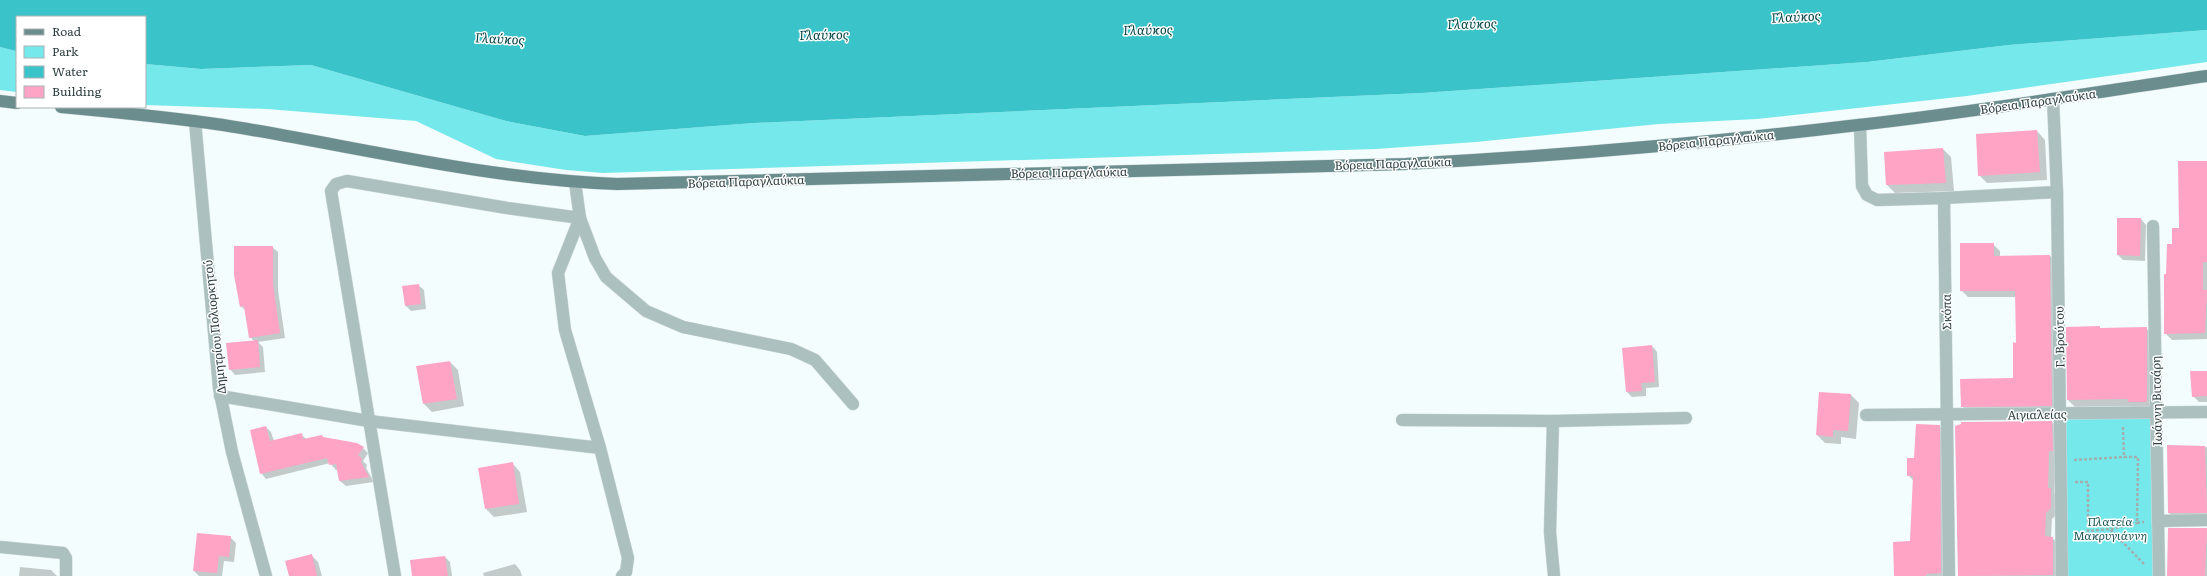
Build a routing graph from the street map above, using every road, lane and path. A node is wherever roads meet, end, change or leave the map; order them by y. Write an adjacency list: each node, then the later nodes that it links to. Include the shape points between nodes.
1 (2207, 76): 2 (main road, Βόρεια Παραγλαύκια)
2 (2053, 99): 7 (main road, Βόρεια Παραγλαύκια); 9 (street, Γ. Βρούτου)
3 (0, 101): 4 (main road)
4 (16, 103)
5 (71, 108): 6 (main road, Βόρεια Παραγλαύκια)
6 (195, 121): 8 (main road, Βόρεια Παραγλαύκια, via 448,167); 13 (street, Δημητρίου Πολιορκητού)
7 (1860, 125): 8 (main road, Βόρεια Παραγλαύκια, via 1681,144 1406,164 720,182); 10 (street, via 1862,186 1867,195 1877,200)
8 (575, 182): 11 (street)
9 (2057, 192): 10 (street); 18 (street, Γ. Βρούτου)
10 (1944, 198): 20 (street, Σκόπα)
11 (580, 218): 14 (street, via 595,258 606,277 646,311 683,327 797,352 815,360); 23 (street, via 347,181 336,184 331,191); 25 (street, via 558,273 565,330)
12 (2153, 226): 16 (street, Ιωάννη Βιτσάρη)
13 (220, 396): 23 (street); 36 (street, Δημητρίου Πολιορκητού, via 232,452)
14 (853, 404)
15 (2123, 412): 16 (street, Αιγιαλείας); 18 (street, Αιγιαλείας); 26 (path)
16 (2156, 412): 17 (street, Αιγιαλείας); 30 (street, Ιωάννη Βιτσάρη)
17 (2207, 412)
18 (2060, 414): 20 (street, Αιγιαλείας); 27 (street, Γ. Βρούτου)
19 (1866, 415): 20 (street, Αιγιαλείας)
20 (1948, 416): 40 (street, Σκόπα)
21 (1686, 418): 24 (street)
22 (1402, 420): 24 (street)
23 (369, 422): 25 (street); 37 (street)
24 (1553, 422): 39 (street, via 1550,521)
25 (600, 448): 38 (street, via 628,558 626,572)
26 (2124, 457): 27 (path); 31 (path, via 2138,457)
27 (2062, 461): 28 (street, Γ. Βρούτου)
28 (2062, 483): 32 (path, via 2088,482 2088,531); 41 (street, Γ. Βρούτου)
29 (2207, 520): 30 (street)
30 (2158, 521): 31 (path); 42 (street, Ιωάννη Βιτσάρη)
31 (2137, 523): 32 (path)
32 (2110, 529): 34 (path)
33 (0, 547): 35 (street, via 62,553 66,558)
34 (2145, 566)
35 (66, 576)
36 (266, 576)
37 (395, 576)
38 (622, 576)
39 (1554, 576)
40 (1949, 576)
41 (2062, 576)
42 (2159, 576)

